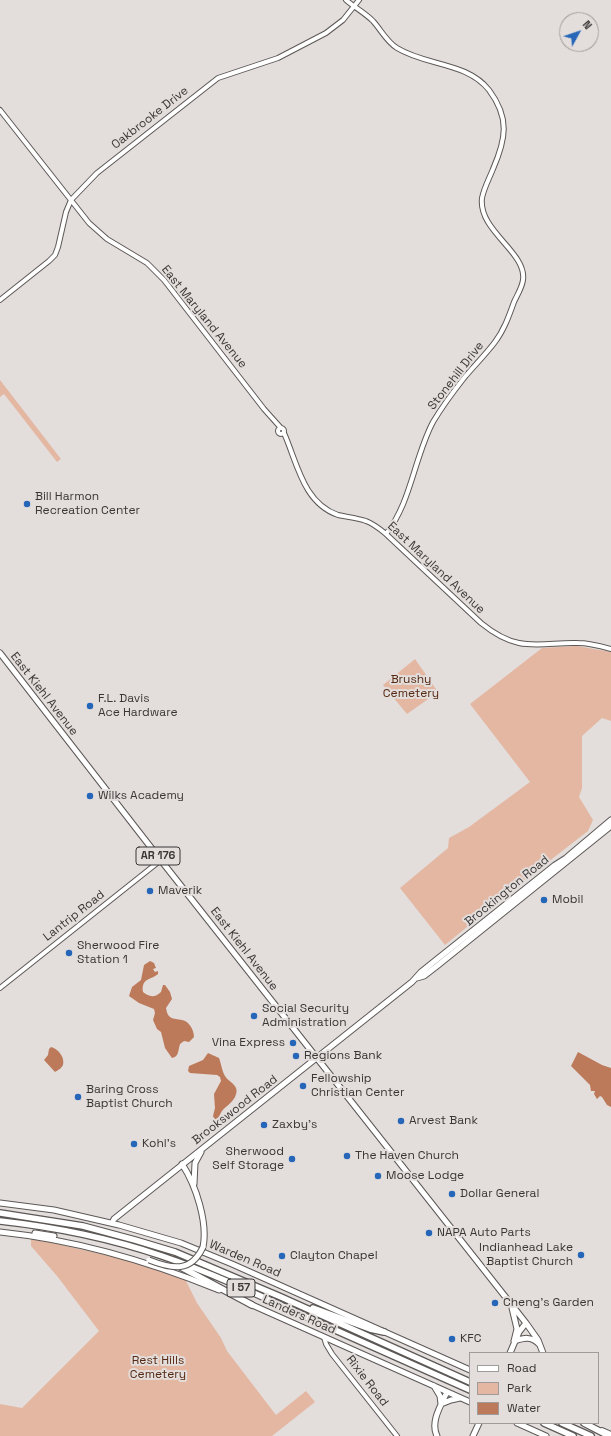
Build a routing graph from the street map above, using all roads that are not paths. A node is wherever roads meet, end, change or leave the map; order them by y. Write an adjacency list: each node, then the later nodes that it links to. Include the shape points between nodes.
1 (346, 0): 3 (street, Stonehill Drive)
2 (358, 0): 3 (street, Oakbrooke Drive)
3 (353, 6): 5 (street, Oakbrooke Drive, via 343,20 326,33 278,58 218,78 97,173); 7 (street, Stonehill Drive, via 372,21 397,48 469,74 486,87 496,101 502,114 504,138 485,188 482,210 520,265 524,280 495,342 463,379 432,424 400,512)
4 (0, 110): 5 (street, East Maryland Avenue)
5 (71, 200): 6 (street, Oakbrooke Drive, via 54,255); 7 (street, East Maryland Avenue, via 99,233 157,272 274,421 280,429 279,433 283,433 306,487 314,499 327,510 364,520)
6 (0, 300)
7 (386, 534): 8 (street, East Maryland Avenue, via 481,623 495,633 531,644 578,643)
8 (611, 649)
9 (0, 653): 12 (main road, East Kiehl Avenue / AR 176)
10 (611, 820): 13 (main road, Brockington Road)
11 (611, 826): 13 (main road, Brockington Road, via 437,966)
12 (161, 860): 14 (street, Lantrip Road); 15 (main road, East Kiehl Avenue / AR 176)
13 (417, 978): 15 (main road, Brockington Road)
14 (0, 988)
15 (316, 1058): 16 (main road, Brookswood Road); 27 (main road, East Kiehl Avenue / AR 176)
16 (207, 1145): 17 (main road, Brookswood Road); 18 (main road, via 195,1163)
17 (182, 1164): 18 (main road); 22 (main road, Brookswood Road)
18 (193, 1187): 24 (main road, bridge, via 205,1237 203,1247 196,1258 183,1266 165,1266 67,1238 27,1232)
19 (0, 1203): 22 (main road, Warden Road, via 54,1210)
20 (0, 1213): 26 (highway, I 57, via 61,1222 135,1240 201,1262)
21 (0, 1221): 25 (highway, I 57, via 92,1236)
22 (112, 1223): 30 (main road, Warden Road, via 194,1248)
23 (0, 1232): 24 (main road, Landers Road)
24 (14, 1233): 28 (main road, Landers Road, via 71,1242 113,1253 184,1275)
25 (163, 1256): 28 (highway); 39 (highway, I 57, via 220,1278)
26 (282, 1297): 30 (highway); 37 (highway, I 57)
27 (510, 1304): 29 (main road, East Kiehl Avenue / AR 176); 32 (main road, via 517,1329)
28 (252, 1305): 31 (main road, Landers Road)
29 (526, 1323): 32 (main road); 33 (main road, East Kiehl Avenue)
30 (384, 1332): 36 (main road, Warden Road)
31 (324, 1337): 38 (main road, Landers Road); 50 (street, Rixie Road, via 332,1354)
32 (514, 1342): 33 (main road, via 525,1338 537,1341); 34 (main road)
33 (541, 1346): 35 (main road, East Kiehl Avenue)
34 (510, 1352)
35 (543, 1352)
36 (469, 1370)
37 (469, 1382)
38 (434, 1386): 40 (main road, Landers Road); 43 (main road)
39 (469, 1390)
40 (447, 1392): 41 (main road, Landers Road); 43 (main road)
41 (461, 1398): 42 (main road, Landers Road); 43 (main road)
42 (469, 1402)
43 (441, 1404): 51 (main road, via 434,1424)
44 (479, 1424): 52 (main road)
45 (519, 1424): 53 (main road)
46 (546, 1424): 54 (highway)
47 (564, 1424): 55 (highway)
48 (588, 1424): 49 (highway)
49 (610, 1435)
50 (397, 1436)
51 (437, 1436)
52 (473, 1436)
53 (546, 1436)
54 (573, 1436)
55 (591, 1436)

